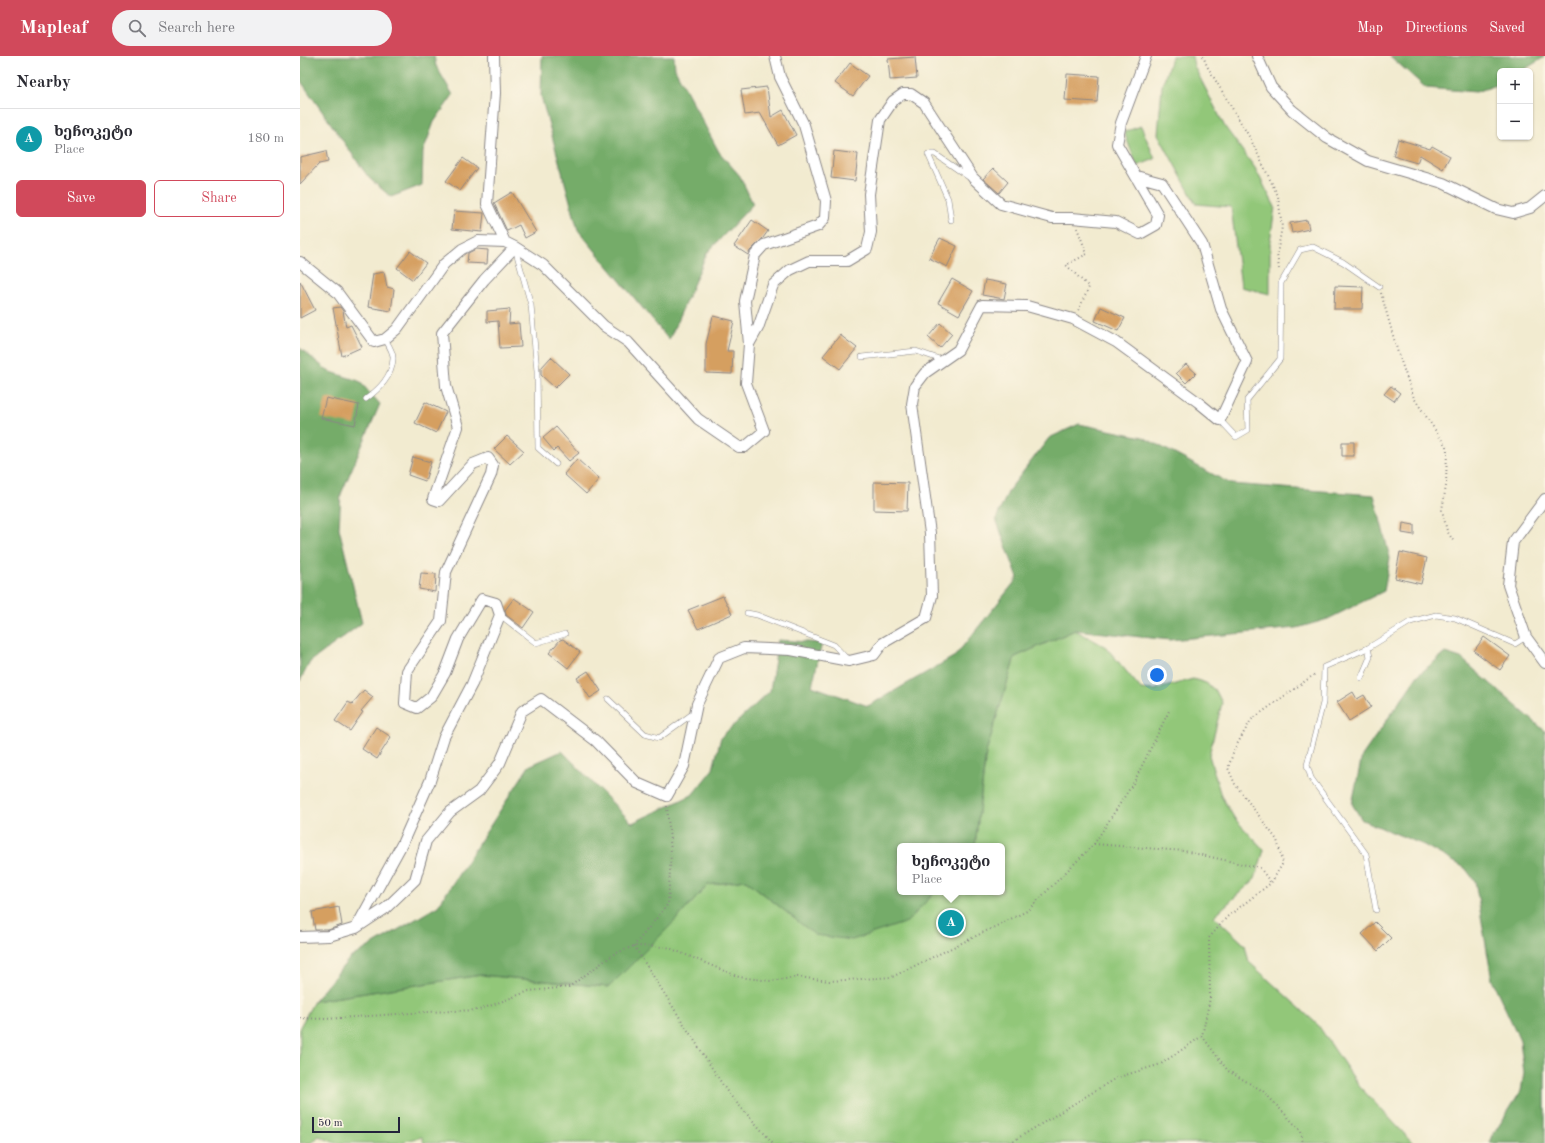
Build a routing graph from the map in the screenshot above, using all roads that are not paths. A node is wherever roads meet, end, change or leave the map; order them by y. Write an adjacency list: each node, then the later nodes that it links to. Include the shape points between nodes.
1 (494, 56): 9 (street, via 495,92 487,204)
2 (775, 56): 14 (street, via 780,76 804,125 826,201 826,218 818,226 764,245 756,255 745,301)
3 (1146, 56): 5 (street, via 1121,123 1117,144)
4 (1257, 56): 7 (street, via 1271,87 1292,110 1327,138 1368,161 1443,183 1496,209 1513,213 1530,208)
5 (1136, 176): 6 (street, via 1158,215 1156,225 1140,234 1116,222 1052,218 1001,204); 18 (street, via 1162,183 1202,244 1221,309 1247,362)
6 (973, 178): 8 (lane, via 968,178 934,154 928,154 948,198); 14 (street, via 924,103 910,94 903,94 893,101 880,120 869,194 871,232 867,250 847,261 809,261 790,270 773,285 758,328)
7 (1545, 196)
8 (951, 220)
9 (505, 242): 10 (street); 13 (street, via 478,241 462,249 444,264 397,329)
10 (515, 247): 14 (street, via 543,265 604,326 628,342 698,419 739,447 745,447 764,431 746,383); 19 (lane, via 531,305 537,371 538,448); 22 (street, via 484,280 442,333 446,386 458,427 433,499 439,501 473,464 488,458 494,465 446,572 441,621 408,671 405,703 417,708 431,697 446,674 458,639 482,599 496,603)
11 (300, 262): 13 (street, via 337,292 374,342)
12 (1378, 286): 18 (lane, via 1343,262 1313,247 1300,250 1281,283 1280,359 1247,400 1248,430 1236,437)
13 (385, 339): 17 (lane, via 394,358 382,386)
14 (749, 344)
15 (862, 356): 16 (lane, via 916,352)
16 (943, 361): 18 (street, via 958,350 982,305 1027,306 1073,319 1116,342); 26 (street, via 925,373 915,386 912,404 930,533 932,596 926,618 883,643 874,655)
17 (366, 399)
18 (1220, 420)
19 (556, 464)
20 (1545, 499): 24 (street, via 1513,542 1508,585)
21 (747, 613): 26 (lane, via 834,645)
22 (500, 614): 23 (lane, via 536,643); 32 (street, via 472,684 444,737 430,781 402,844)
23 (565, 634)
24 (1526, 637): 25 (lane, via 1515,644 1455,618 1436,615 1410,622); 27 (street)
25 (1368, 648): 28 (lane, via 1370,657); 31 (lane, via 1324,667 1323,703 1307,765 1311,778 1366,854)
26 (849, 661): 30 (street, via 791,650 744,648 719,658)
27 (1545, 663)
28 (1361, 678)
29 (608, 699): 30 (lane, via 645,734 659,738)
30 (695, 711): 32 (street, via 684,766 667,796 637,782 596,741 541,698 522,711 500,763 479,791 450,812 426,841 415,880 386,908)
31 (1376, 910)
32 (356, 928): 33 (street, via 329,936)
33 (300, 937)

